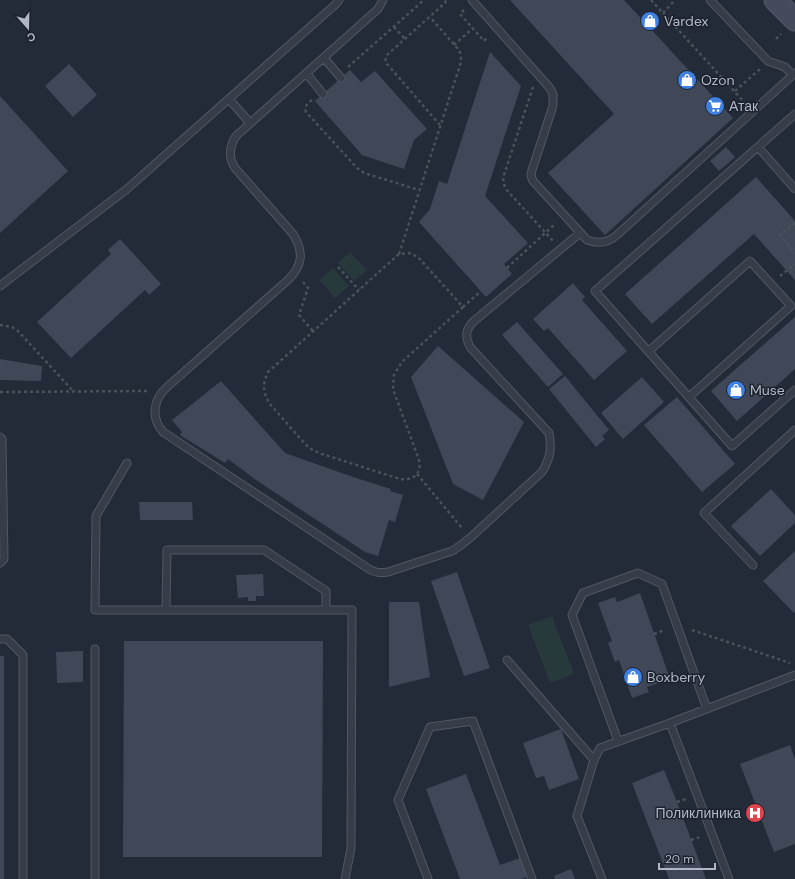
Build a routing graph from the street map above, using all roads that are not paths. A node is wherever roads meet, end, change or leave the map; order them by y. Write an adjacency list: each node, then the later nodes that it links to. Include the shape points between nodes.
1 (339, 0): 12 (lane)
2 (383, 0): 7 (lane, via 378,9)
3 (472, 0): 17 (lane, via 550,87 553,106 531,176)
4 (710, 0): 9 (lane, via 768,61 785,67)
5 (775, 0): 6 (street)
6 (795, 20)
7 (324, 58): 8 (lane); 10 (lane)
8 (306, 74): 11 (lane); 14 (lane)
9 (794, 74): 17 (lane, via 613,239 592,242)
10 (341, 78)
11 (324, 94)
12 (229, 99): 14 (lane); 18 (lane, via 128,189)
13 (795, 114): 15 (lane)
14 (250, 123): 17 (lane, via 232,143 232,163 295,237 300,248 300,260 295,273 288,280 163,391 157,400 157,423 163,432 369,570 378,573 452,551 462,545 542,472 550,452 548,433 470,348 466,332 469,325)
15 (758, 147): 16 (lane); 19 (lane, via 595,291)
16 (795, 189)
17 (580, 233)
18 (0, 286)
19 (649, 351): 21 (lane); 21 (lane, via 750,261 791,306)
20 (795, 390): 21 (lane, via 732,446)
21 (689, 397)
22 (795, 430): 26 (lane, via 704,513)
23 (0, 437): 25 (lane, via 4,551 4,559)
24 (127, 463): 27 (lane, via 96,516 95,610)
25 (0, 563)
26 (753, 565)
27 (166, 610): 28 (lane); 28 (lane, via 167,550 264,550 326,591)
28 (326, 610): 39 (lane, via 352,610 351,848)
29 (0, 638): 37 (lane, via 7,638 23,655)
30 (95, 649): 38 (lane)
31 (507, 660): 36 (lane)
32 (795, 675): 33 (lane)
33 (708, 709): 34 (lane); 35 (lane, via 662,584 638,573 583,593 572,615)
34 (670, 723): 35 (lane); 43 (lane)
35 (618, 741): 36 (lane, via 600,748)
36 (594, 760): 42 (lane, via 577,816)
37 (23, 879)
38 (95, 879)
39 (346, 879)
40 (428, 879): 41 (lane, via 398,800 430,727 473,721)
41 (532, 879)
42 (602, 879)
43 (730, 879)

